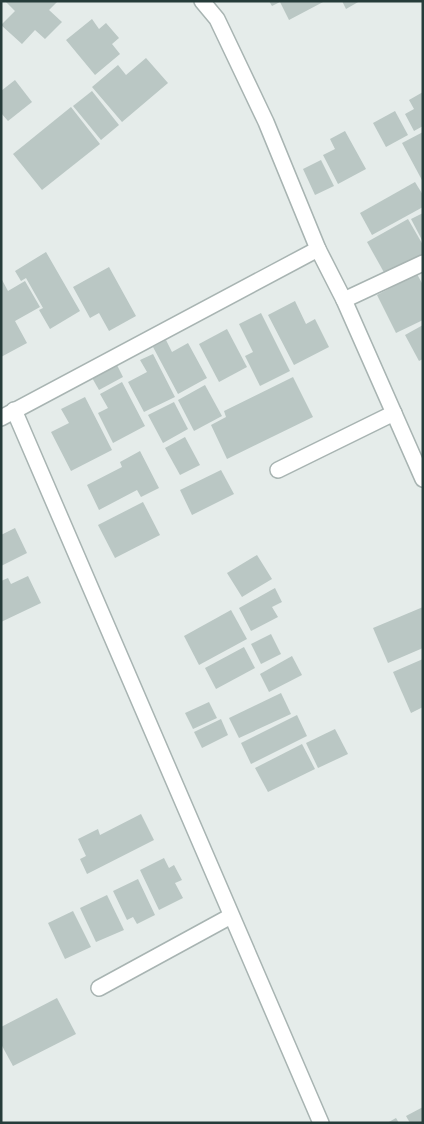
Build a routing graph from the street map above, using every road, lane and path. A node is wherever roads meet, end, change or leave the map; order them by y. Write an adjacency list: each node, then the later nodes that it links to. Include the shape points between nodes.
1 (202, 1): 2 (street, via 217,19 262,113)
2 (318, 249): 4 (street); 6 (street)
3 (423, 263): 4 (street)
4 (344, 300): 5 (street)
5 (394, 413): 7 (street); 8 (street)
6 (8, 414): 9 (street)
7 (278, 470)
8 (423, 479)
9 (231, 916): 10 (street); 11 (street)
10 (99, 988)
11 (321, 1123)

